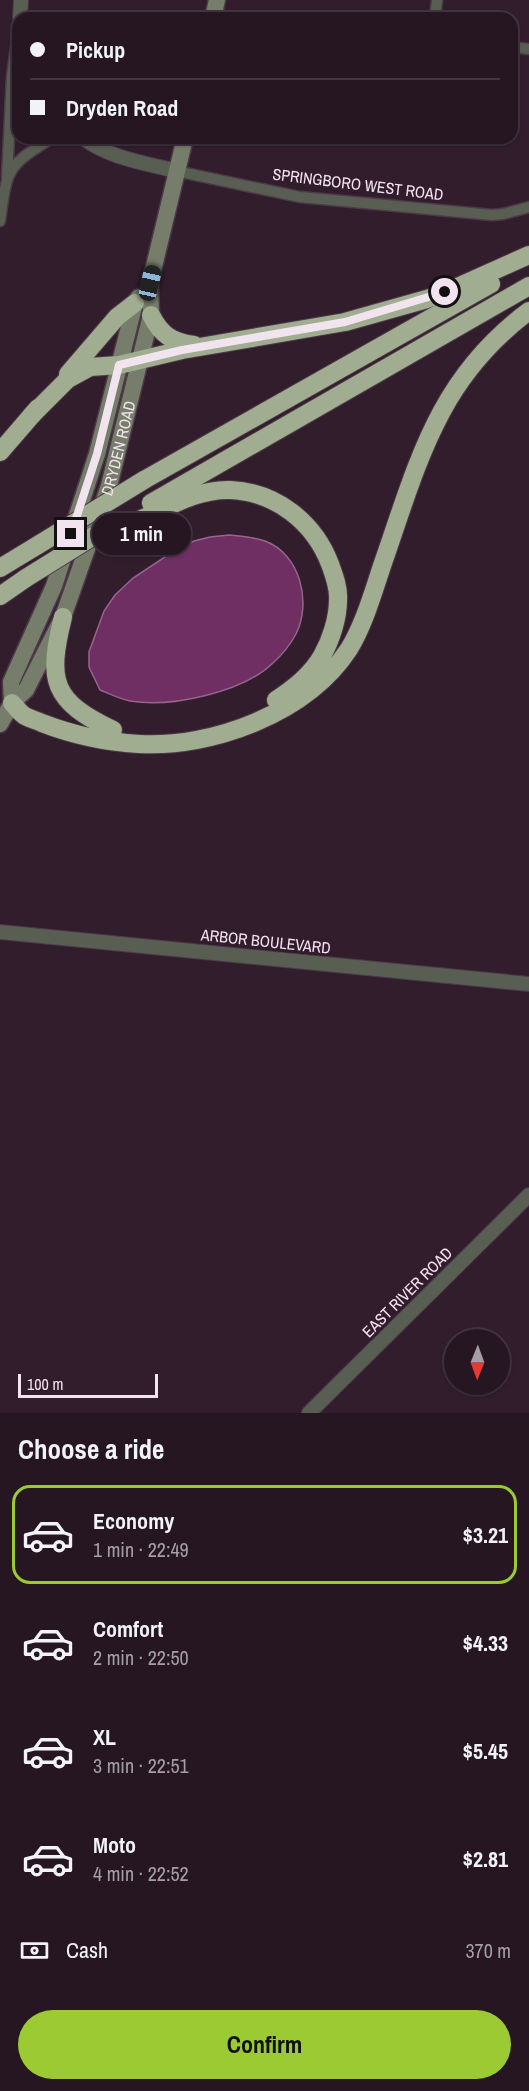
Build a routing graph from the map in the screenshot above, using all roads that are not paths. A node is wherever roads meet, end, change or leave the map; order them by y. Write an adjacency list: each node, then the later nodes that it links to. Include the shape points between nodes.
1 (12, 76): 6 (street)
2 (43, 144): 6 (street, via 18,161)
3 (91, 144): 5 (street, SPRINGBORO WEST ROAD, via 121,157)
4 (183, 144): 5 (main road, DRYDEN ROAD)
5 (176, 171): 7 (street, SPRINGBORO WEST ROAD, via 334,200 492,215); 11 (main road, DRYDEN ROAD)
6 (7, 177): 8 (street)
7 (529, 207)
8 (0, 221)
9 (529, 255): 16 (highway, via 427,298 345,322)
10 (529, 262): 22 (highway, bridge, via 144,480)
11 (150, 283): 13 (main road, DRYDEN ROAD); 15 (main road, DRYDEN ROAD)
12 (529, 286): 21 (highway)
13 (135, 303): 18 (main road, DRYDEN ROAD); 19 (highway, via 117,317)
14 (529, 310): 25 (highway, via 485,351 445,403 420,457 358,630 324,680 276,713 229,732 175,743 89,738 24,716)
15 (151, 315): 16 (highway, via 171,340); 17 (main road, DRYDEN ROAD)
16 (211, 345): 17 (highway)
17 (141, 359): 18 (highway); 24 (main road, DRYDEN ROAD, via 109,486)
18 (119, 365): 19 (highway, via 90,367 76,373); 25 (main road, DRYDEN ROAD, via 97,454 54,586 11,682)
19 (31, 416): 20 (highway)
20 (0, 452)
21 (131, 518): 23 (highway, bridge, via 92,537); 27 (highway, via 198,495 229,490 259,495 296,514 312,530 335,576 338,599 333,631 322,656 309,674 268,705 205,727 137,734)
22 (0, 568)
23 (0, 596)
24 (63, 617): 25 (main road, DRYDEN ROAD, via 26,690); 27 (highway, via 55,655 58,684 68,703 80,714)
25 (12, 703): 26 (main road, DRYDEN ROAD); 27 (highway, via 67,723)
26 (0, 724)
27 (113, 730)
28 (0, 932): 29 (street, ARBOR BOULEVARD)
29 (529, 984)
30 (529, 1195): 31 (street, EAST RIVER ROAD)
31 (309, 1413)

